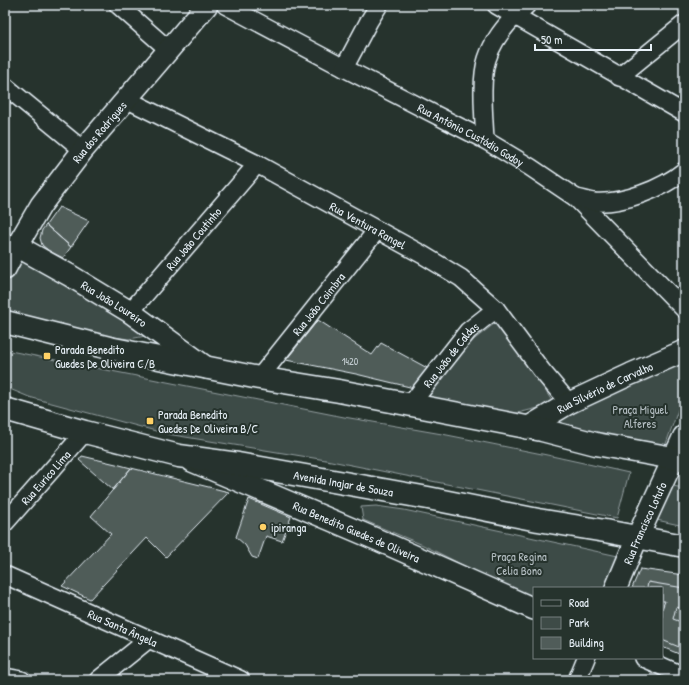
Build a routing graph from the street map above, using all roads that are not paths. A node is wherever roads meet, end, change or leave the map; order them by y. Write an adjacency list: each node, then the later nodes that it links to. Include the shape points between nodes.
1 (118, 5): 9 (street)
2 (207, 5): 9 (street, Rua dos Rodrigues)
3 (224, 5): 10 (street, Rua Antônio Custódio Godoy)
4 (379, 5): 10 (street)
5 (496, 5): 7 (street)
6 (527, 5): 7 (street)
7 (514, 16): 11 (street); 15 (street, via 496,38 486,60)
8 (684, 24): 11 (street)
9 (169, 50): 13 (street, Rua dos Rodrigues)
10 (344, 68): 15 (street, Rua Antônio Custódio Godoy)
11 (619, 76): 14 (street)
12 (5, 86): 16 (street)
13 (126, 99): 16 (street, Rua dos Rodrigues); 17 (street, Rua Ventura Rangel)
14 (684, 113)
15 (485, 140): 19 (street, Rua Antônio Custódio Godoy)
16 (82, 150): 21 (street, Rua dos Rodrigues, via 41,205)
17 (257, 164): 20 (street, Rua Ventura Rangel); 25 (street, Rua João Coutinho)
18 (684, 171): 19 (street, via 674,180 650,191 620,200 595,202)
19 (576, 198): 24 (street, Rua Antônio Custódio Godoy)
20 (377, 230): 23 (street, Rua Ventura Rangel, via 461,278); 29 (street, Rua João Coimbra)
21 (17, 246): 22 (street, Rua dos Rodrigues); 25 (street, Rua João Loureiro)
22 (5, 269)
23 (496, 309): 30 (street, Rua Ventura Rangel); 31 (street, Rua João de Caldas, via 468,331)
24 (684, 309)
25 (130, 312): 28 (street, Rua João Loureiro)
26 (5, 322): 28 (main road, via 109,348)
27 (684, 351): 30 (street, Rua Silvério de Carvalho)
28 (207, 368): 29 (main road)
29 (259, 378): 31 (main road)
30 (569, 403): 33 (street, Rua Silvério de Carvalho)
31 (410, 404): 33 (main road)
32 (5, 409): 34 (main road, Avenida Inajar de Souza)
33 (527, 428): 37 (main road)
34 (85, 432): 36 (main road, Avenida Inajar de Souza); 38 (street, Rua Eurico Lima)
35 (684, 436): 37 (street)
36 (179, 456): 39 (main road, Avenida Inajar de Souza, via 386,490); 43 (street, Rua Benedito Guedes de Oliveira)
37 (679, 459): 39 (street, Rua Francisco Lotufo)
38 (5, 523)
39 (637, 538): 40 (main road, Avenida Inajar de Souza); 42 (street, Rua Francisco Lotufo)
40 (684, 546)
41 (5, 575): 44 (street, Rua Santa Ângela)
42 (616, 587)
43 (533, 609)
44 (149, 639): 50 (street); 51 (street, Rua Santa Ângela)
45 (586, 659): 52 (street)
46 (645, 659): 47 (street)
47 (684, 676)
48 (5, 677): 49 (street)
49 (22, 680)
50 (98, 680)
51 (240, 680)
52 (577, 680)

